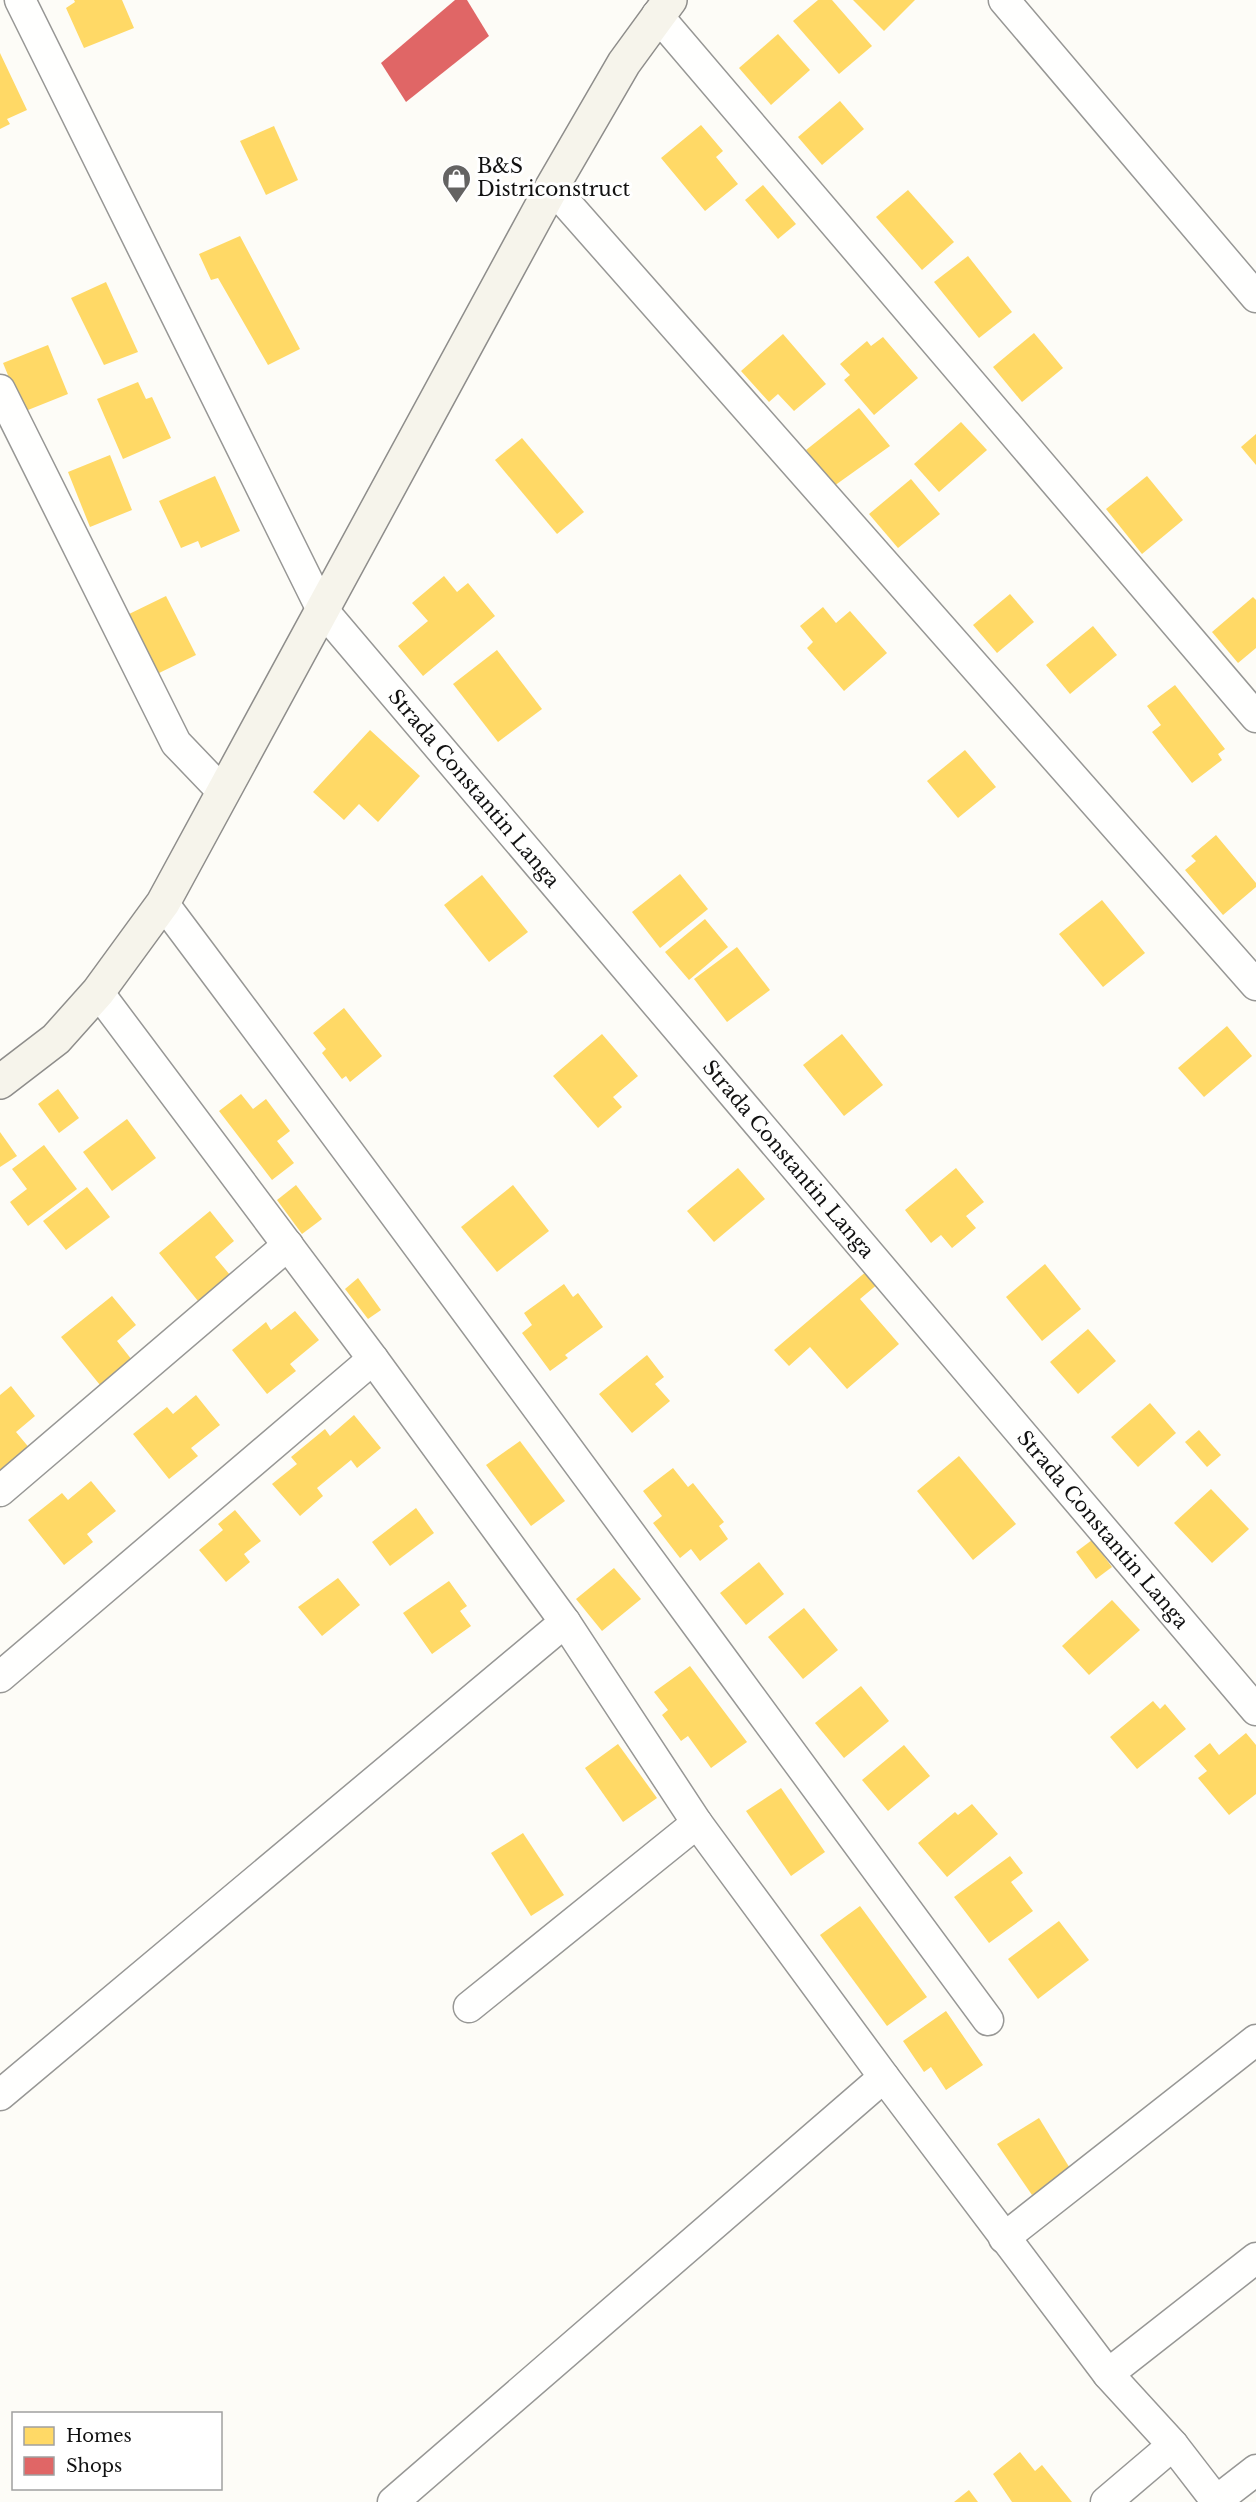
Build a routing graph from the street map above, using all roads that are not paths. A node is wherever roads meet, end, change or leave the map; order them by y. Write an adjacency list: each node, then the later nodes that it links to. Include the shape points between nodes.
1 (20, 0): 7 (street, Strada Constantin Langa)
2 (1004, 0): 5 (street)
3 (664, 8): 4 (main road, via 624,63); 8 (street)
4 (552, 187): 7 (main road); 11 (street)
5 (1256, 297)
6 (0, 390): 9 (street, via 176,743)
7 (321, 608): 9 (main road); 19 (street, Strada Constantin Langa)
8 (1256, 717)
9 (224, 793): 10 (main road)
10 (163, 903): 12 (main road); 22 (street, via 433,1262)
11 (1256, 985)
12 (98, 992): 13 (main road, via 56,1039); 14 (street)
13 (0, 1082)
14 (288, 1245): 15 (street); 16 (street)
15 (373, 1359): 17 (street); 18 (street)
16 (0, 1491)
17 (565, 1623): 20 (street); 25 (street)
18 (0, 1677)
19 (1256, 1710)
20 (697, 1823): 21 (street); 24 (street)
21 (469, 2007)
22 (988, 2020)
23 (1256, 2040): 26 (street)
24 (884, 2077): 26 (street); 31 (street)
25 (0, 2096)
26 (1004, 2238): 28 (street)
27 (1256, 2259): 28 (street)
28 (1108, 2374): 29 (street)
29 (1173, 2445): 32 (street); 33 (street)
30 (1256, 2470): 33 (street)
31 (393, 2502)
32 (1106, 2502)
33 (1216, 2502)

